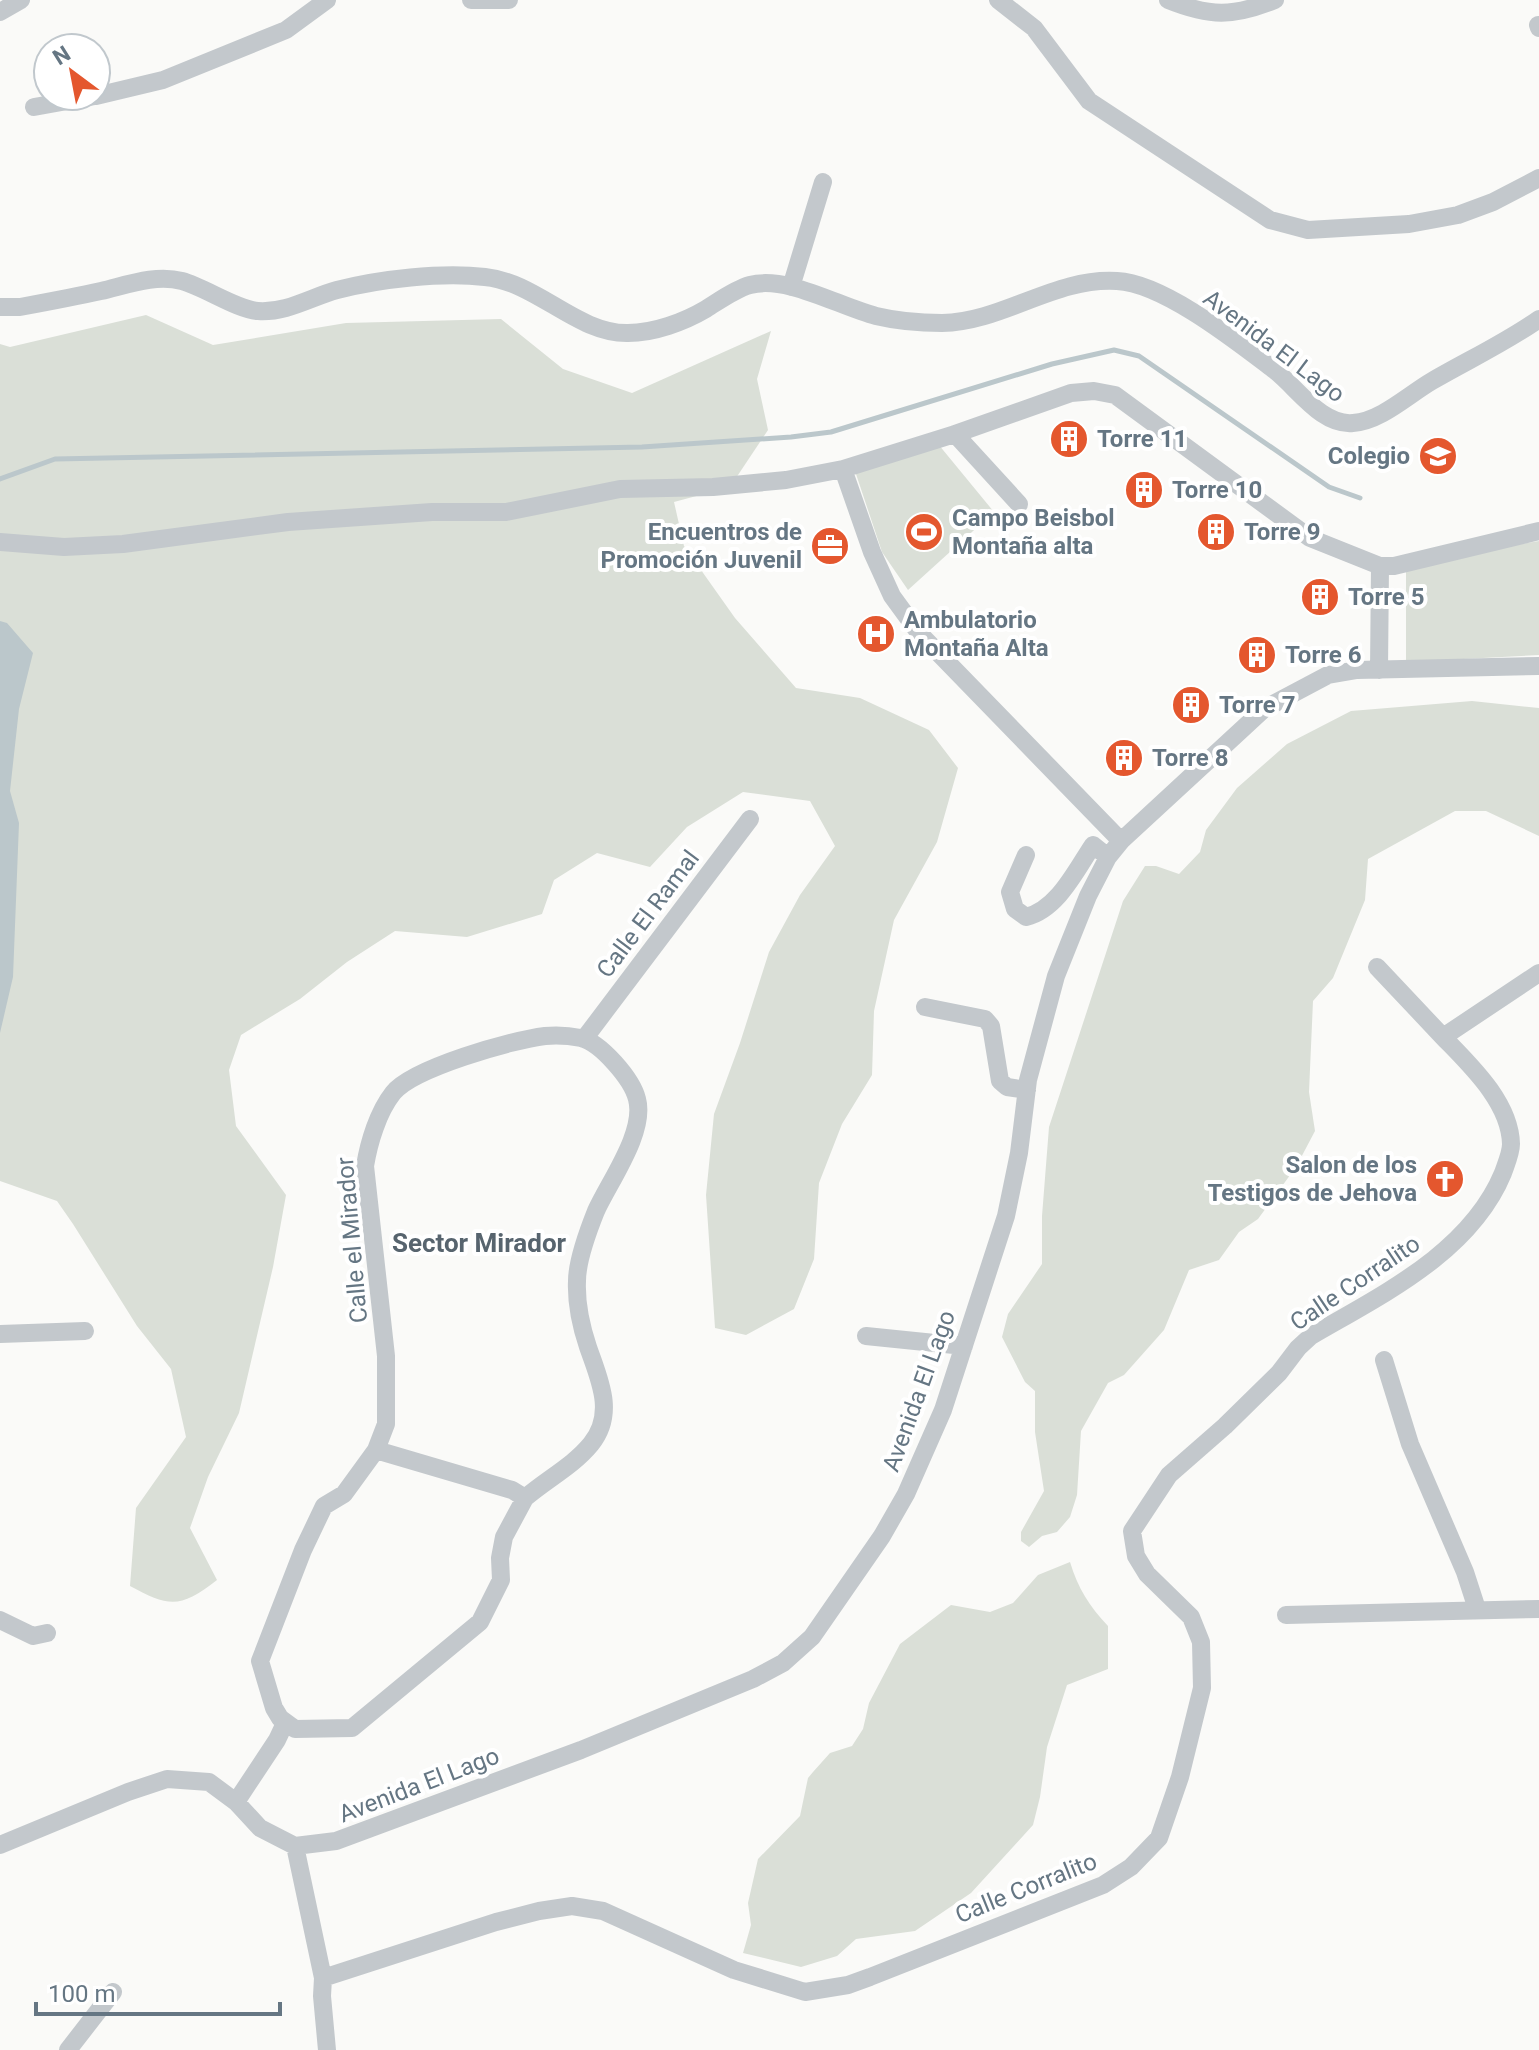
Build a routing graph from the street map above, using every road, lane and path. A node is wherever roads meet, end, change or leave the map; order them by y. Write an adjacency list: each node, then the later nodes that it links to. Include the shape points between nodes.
1 (21, 0): 8 (street)
2 (327, 0): 9 (street, via 286,30 163,80)
3 (471, 0): 4 (street)
4 (509, 0)
5 (998, 0): 10 (street, via 1034,28 1089,101 1106,115 1270,220 1308,230 1409,224 1458,215)
6 (1168, 0): 7 (street, via 1228,15)
7 (1275, 0)
8 (0, 12)
9 (112, 92)
10 (1539, 178)
11 (823, 182): 12 (street)
12 (791, 287): 13 (street, Avenida El Lago, via 750,285 701,312 634,333 591,325 507,280 479,276 420,277 354,287 284,309 255,312 180,281 156,279); 14 (street, Avenida El Lago, via 877,316 942,323 977,319 1068,287 1118,281 1142,286 1173,300 1276,371 1337,423 1352,424 1371,420)
13 (0, 307)
14 (1539, 319)
15 (955, 434): 16 (street); 17 (street); 20 (street, via 1071,393 1115,395 1310,538)
16 (843, 469): 19 (street, via 713,487 620,489 506,512 288,522 108,545); 24 (street, via 872,552 901,609)
17 (1019, 504)
18 (1539, 531): 20 (street)
19 (0, 542)
20 (1380, 566): 22 (street)
21 (1539, 666): 22 (street, Avenida El Lago)
22 (1379, 670): 24 (street, Avenida El Lago, via 1328,675 1264,709)
23 (750, 819): 31 (street, Calle El Ramal)
24 (1121, 841): 26 (street, Avenida El Lago)
25 (1026, 855): 26 (street, via 1010,892 1015,909 1026,917 1054,900 1093,845)
26 (1108, 857): 32 (street, Avenida El Lago, via 1056,976)
27 (1377, 967): 30 (street)
28 (1539, 973): 30 (street)
29 (925, 1007): 32 (street, via 985,1019 991,1026 1000,1081)
30 (1443, 1037): 49 (street, Calle Corralito, via 1489,1085 1507,1126 1511,1144 1495,1193 1436,1258 1298,1348 1246,1406 1169,1475 1132,1531 1136,1556 1147,1574 1191,1617 1201,1642 1202,1688 1159,1838 1131,1867 1103,1885 848,1985 805,1992 734,1970 603,1911 572,1906 496,1922)
31 (584, 1039): 38 (street, Calle el Mirador, via 548,1035 438,1067 411,1077 393,1092 383,1110 365,1166 386,1356 386,1424); 39 (street, via 619,1066 630,1082 639,1115 597,1210 577,1274 576,1297 600,1375 604,1419 574,1461)
32 (1027, 1090): 36 (street, Avenida El Lago, via 1006,1216)
33 (85, 1331): 34 (street)
34 (0, 1334)
35 (866, 1336): 36 (street)
36 (964, 1346): 48 (street, Avenida El Lago, via 906,1494 812,1637 783,1663 581,1750 336,1841)
37 (1384, 1360): 40 (street, via 1410,1444)
38 (376, 1450): 39 (street); 45 (street, via 344,1494 324,1506 260,1661 274,1708)
39 (525, 1498): 45 (street, via 504,1537 501,1580 480,1622 352,1728 295,1729)
40 (1477, 1609): 41 (street); 42 (street)
41 (1539, 1609)
42 (1286, 1615)
43 (0, 1620): 44 (street, via 33,1636)
44 (47, 1633)
45 (285, 1723): 46 (street)
46 (236, 1802): 47 (street, via 209,1782 167,1779); 48 (street, via 260,1828)
47 (0, 1845)
48 (295, 1846): 49 (street)
49 (323, 1978): 52 (street)
50 (113, 1992): 51 (street)
51 (68, 2050)
52 (327, 2050)

